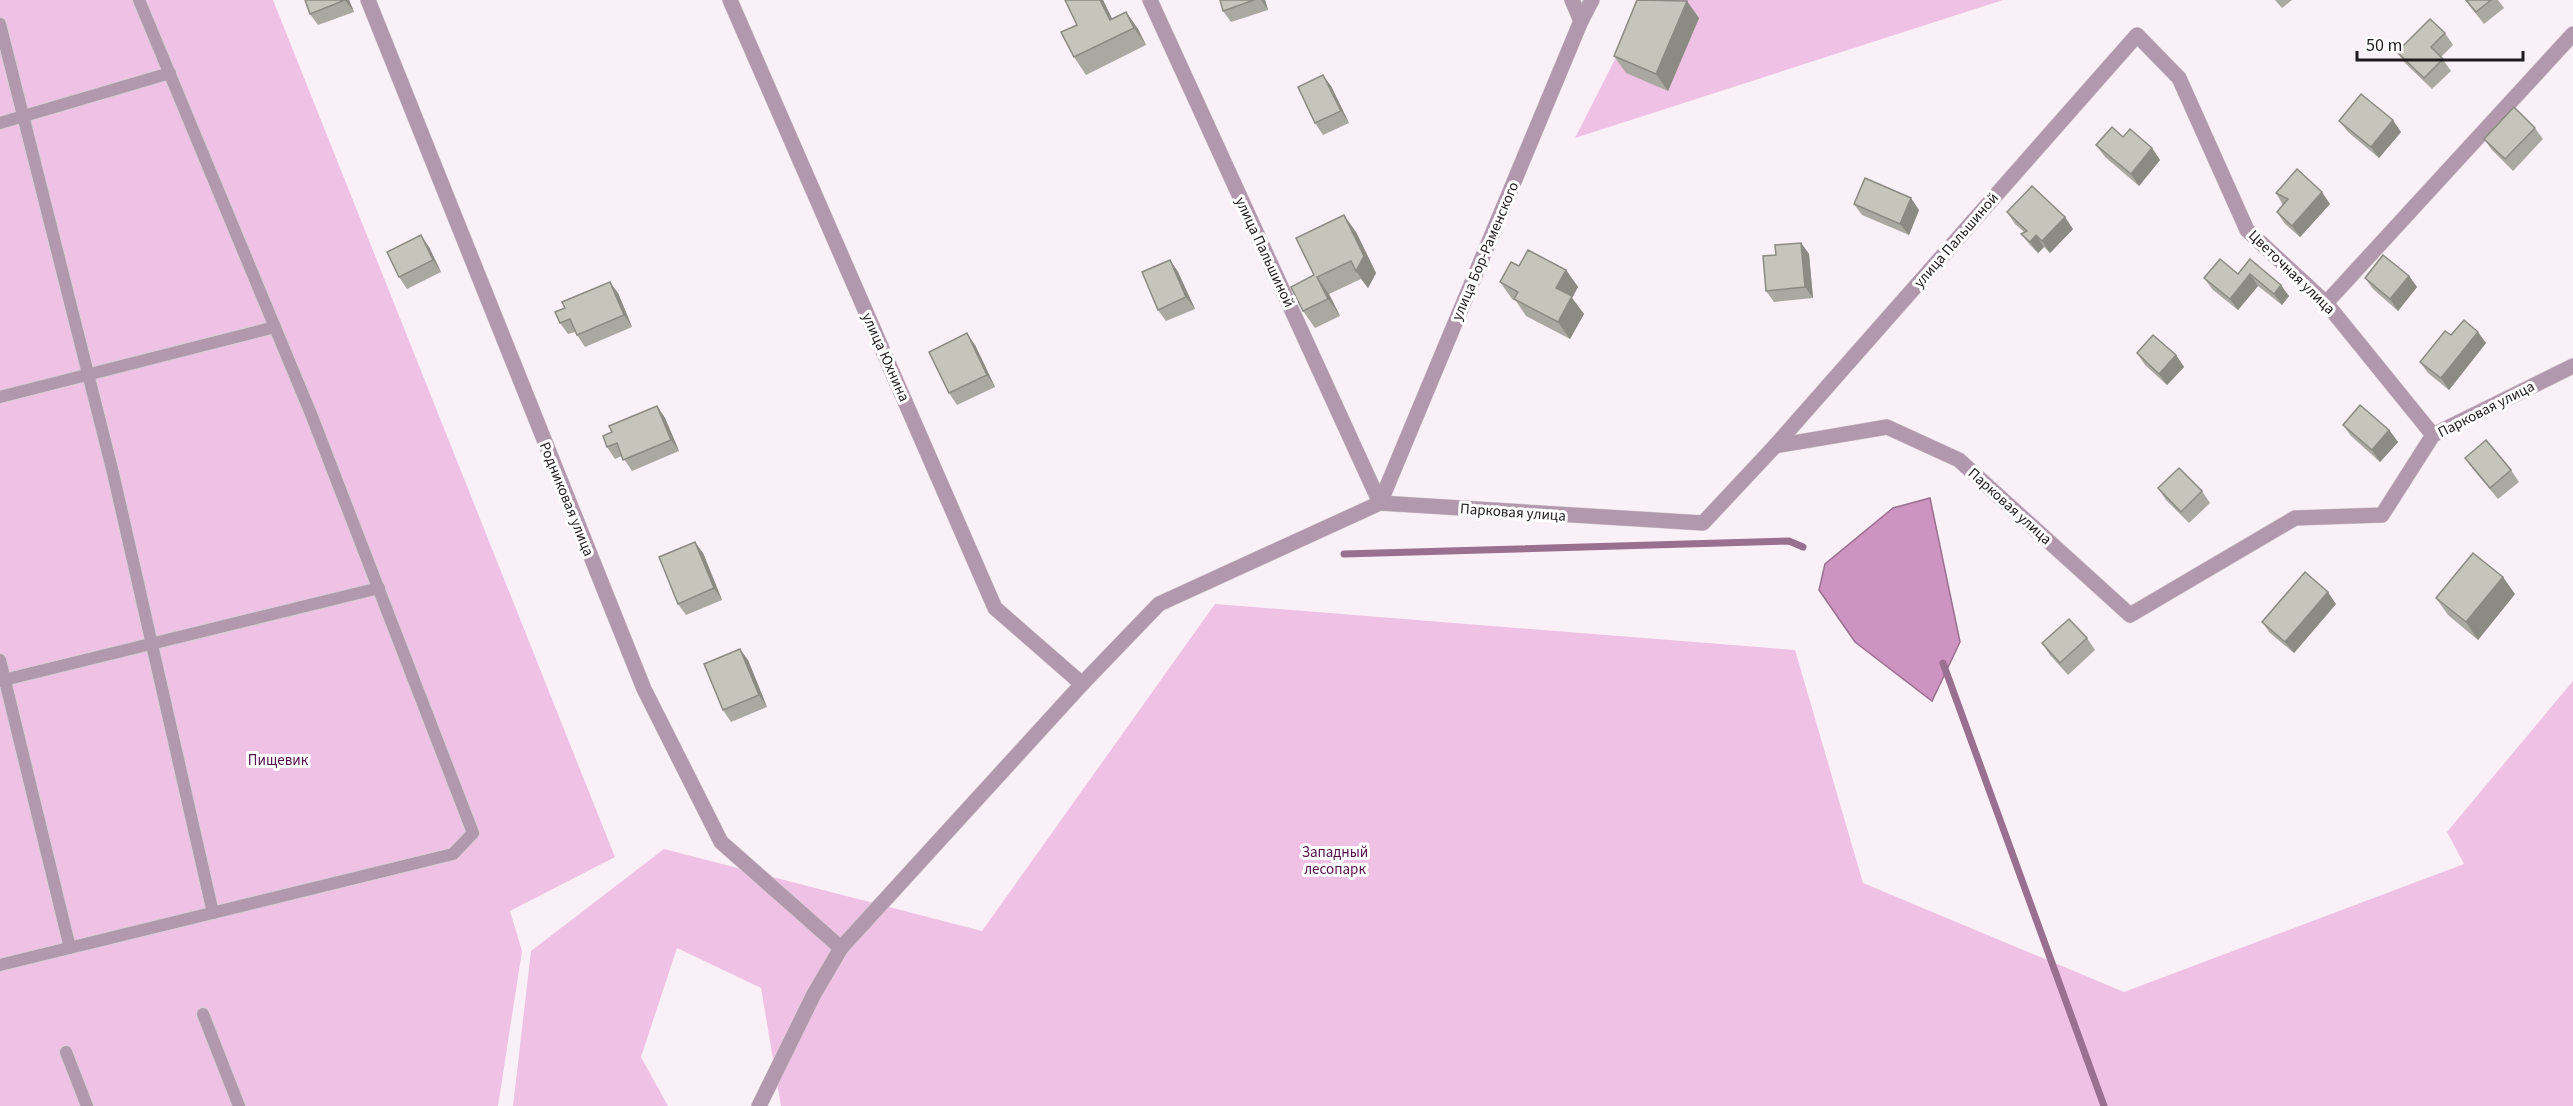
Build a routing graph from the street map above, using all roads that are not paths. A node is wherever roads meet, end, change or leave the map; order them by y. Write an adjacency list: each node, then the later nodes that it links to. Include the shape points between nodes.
1 (140, 0): 11 (lane)
2 (368, 0): 29 (street, Родниковая улица, via 644,689 721,842)
3 (730, 0): 26 (street, улица Юхнина, via 995,608)
4 (1150, 0): 21 (street, улица Пальшиной)
5 (1572, 0): 7 (street)
6 (1592, 0): 7 (street, улица Бор-Раменского)
7 (1581, 21): 21 (street, улица Бор-Раменского)
8 (0, 24): 12 (lane)
9 (2573, 34): 14 (street)
10 (2137, 35): 14 (street, Цветочная улица, via 2179,78 2247,230); 20 (street, улица Пальшиной)
11 (170, 73): 12 (lane); 15 (lane)
12 (23, 118): 13 (lane); 17 (lane)
13 (0, 123)
14 (2326, 303): 19 (street, Цветочная улица)
15 (275, 327): 17 (lane); 22 (lane)
16 (2573, 366): 19 (street, Парковая улица)
17 (87, 375): 18 (lane); 23 (lane)
18 (0, 397)
19 (2433, 435): 20 (street, Парковая улица, via 2382,515 2295,518 2130,615 1959,460 1887,427)
20 (1775, 446): 21 (street, Парковая улица, via 1702,523)
21 (1380, 503): 26 (street, via 1159,604)
22 (379, 588): 23 (lane); 27 (lane, via 473,833 453,854)
23 (152, 644): 25 (lane); 27 (lane)
24 (0, 660): 25 (lane)
25 (2, 680): 28 (lane)
26 (1083, 684): 29 (street)
27 (213, 913): 28 (lane)
28 (70, 948): 30 (lane)
29 (841, 948): 35 (street, via 813,994)
30 (0, 965)
31 (203, 1014): 34 (lane)
32 (66, 1052): 33 (lane)
33 (87, 1106)
34 (239, 1106)
35 (759, 1106)

